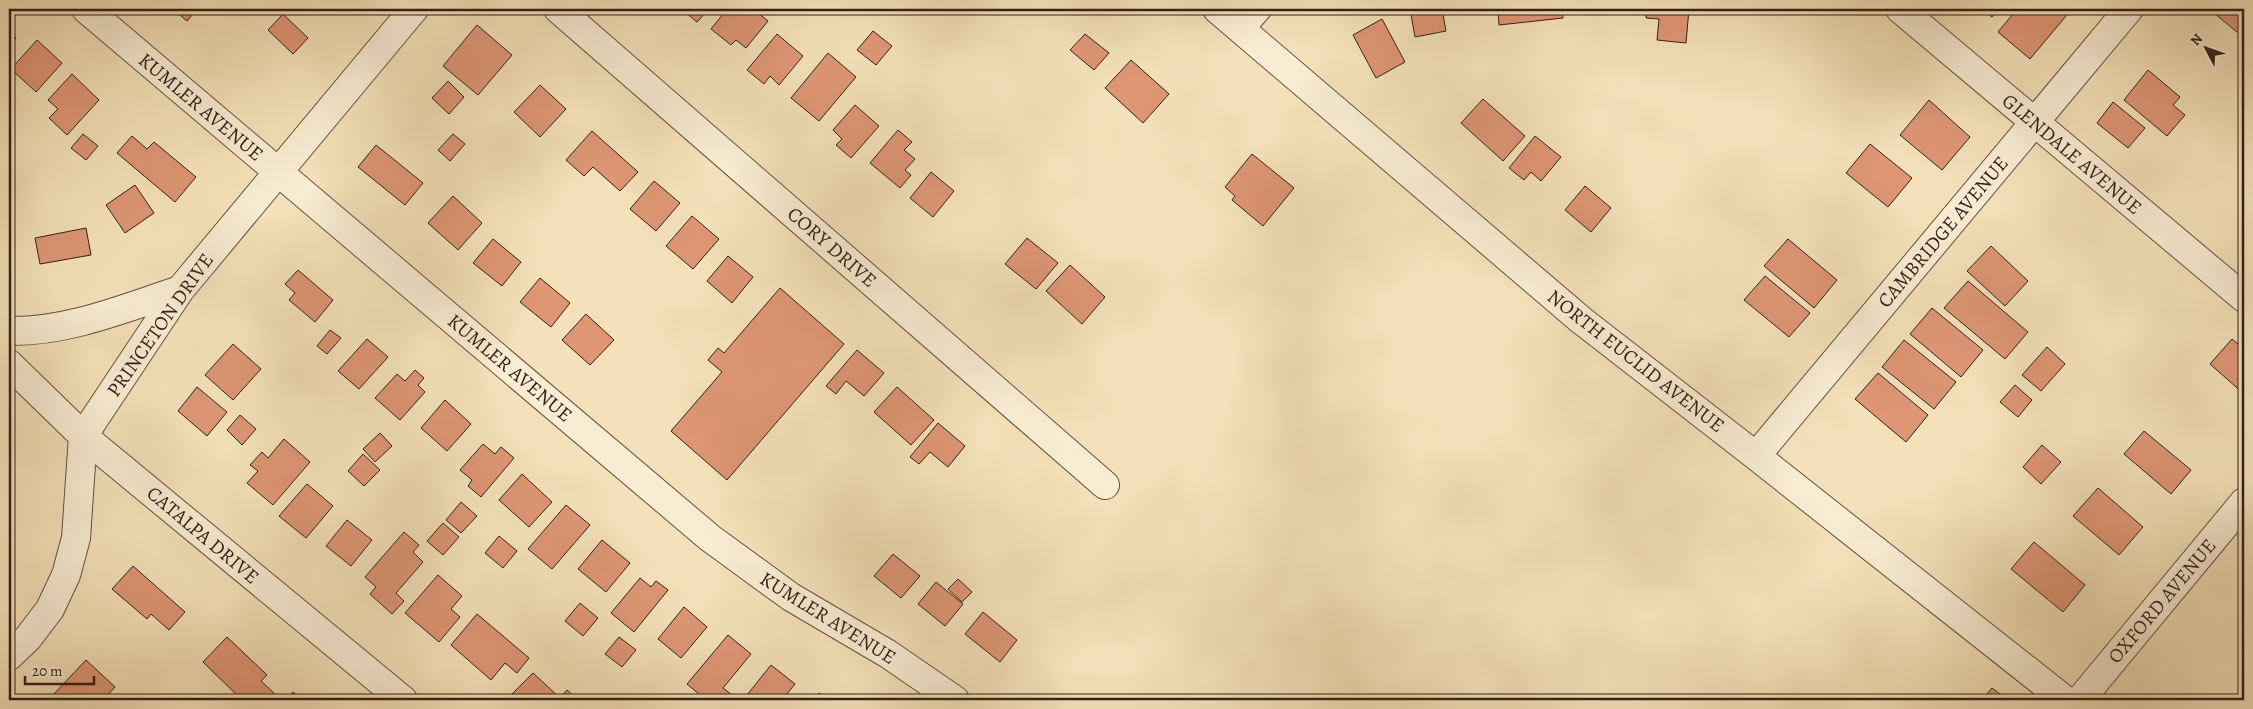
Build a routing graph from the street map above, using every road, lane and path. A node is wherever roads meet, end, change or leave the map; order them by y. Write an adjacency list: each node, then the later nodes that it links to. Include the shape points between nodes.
1 (86, 9): 9 (street, KUMLER AVENUE)
2 (414, 9): 9 (street, PRINCETON DRIVE)
3 (558, 9): 16 (street, CORY DRIVE)
4 (1217, 9): 7 (street, NORTH EUCLID AVENUE)
5 (1900, 9): 8 (street, GLENDALE AVENUE)
6 (2129, 9): 8 (street, CAMBRIDGE AVENUE)
7 (1249, 18): 15 (street, NORTH EUCLID AVENUE, via 1581,320)
8 (2034, 123): 11 (street, GLENDALE AVENUE); 15 (street, CAMBRIDGE AVENUE)
9 (278, 172): 10 (street, PRINCETON DRIVE); 20 (street, KUMLER AVENUE, via 710,538 791,597 888,654)
10 (180, 290): 12 (street, via 96,317 35,331); 14 (street, PRINCETON DRIVE)
11 (2244, 298)
12 (9, 330)
13 (9, 364): 14 (street, CATALPA DRIVE)
14 (83, 436): 18 (street, PRINCETON DRIVE, via 76,538 66,575 50,608 28,638); 19 (street, CATALPA DRIVE)
15 (1756, 456): 21 (street, NORTH EUCLID AVENUE)
16 (1105, 485)
17 (2244, 502): 22 (street, OXFORD AVENUE)
18 (9, 656)
19 (402, 700)
20 (955, 700)
21 (2064, 700)
22 (2080, 700)

